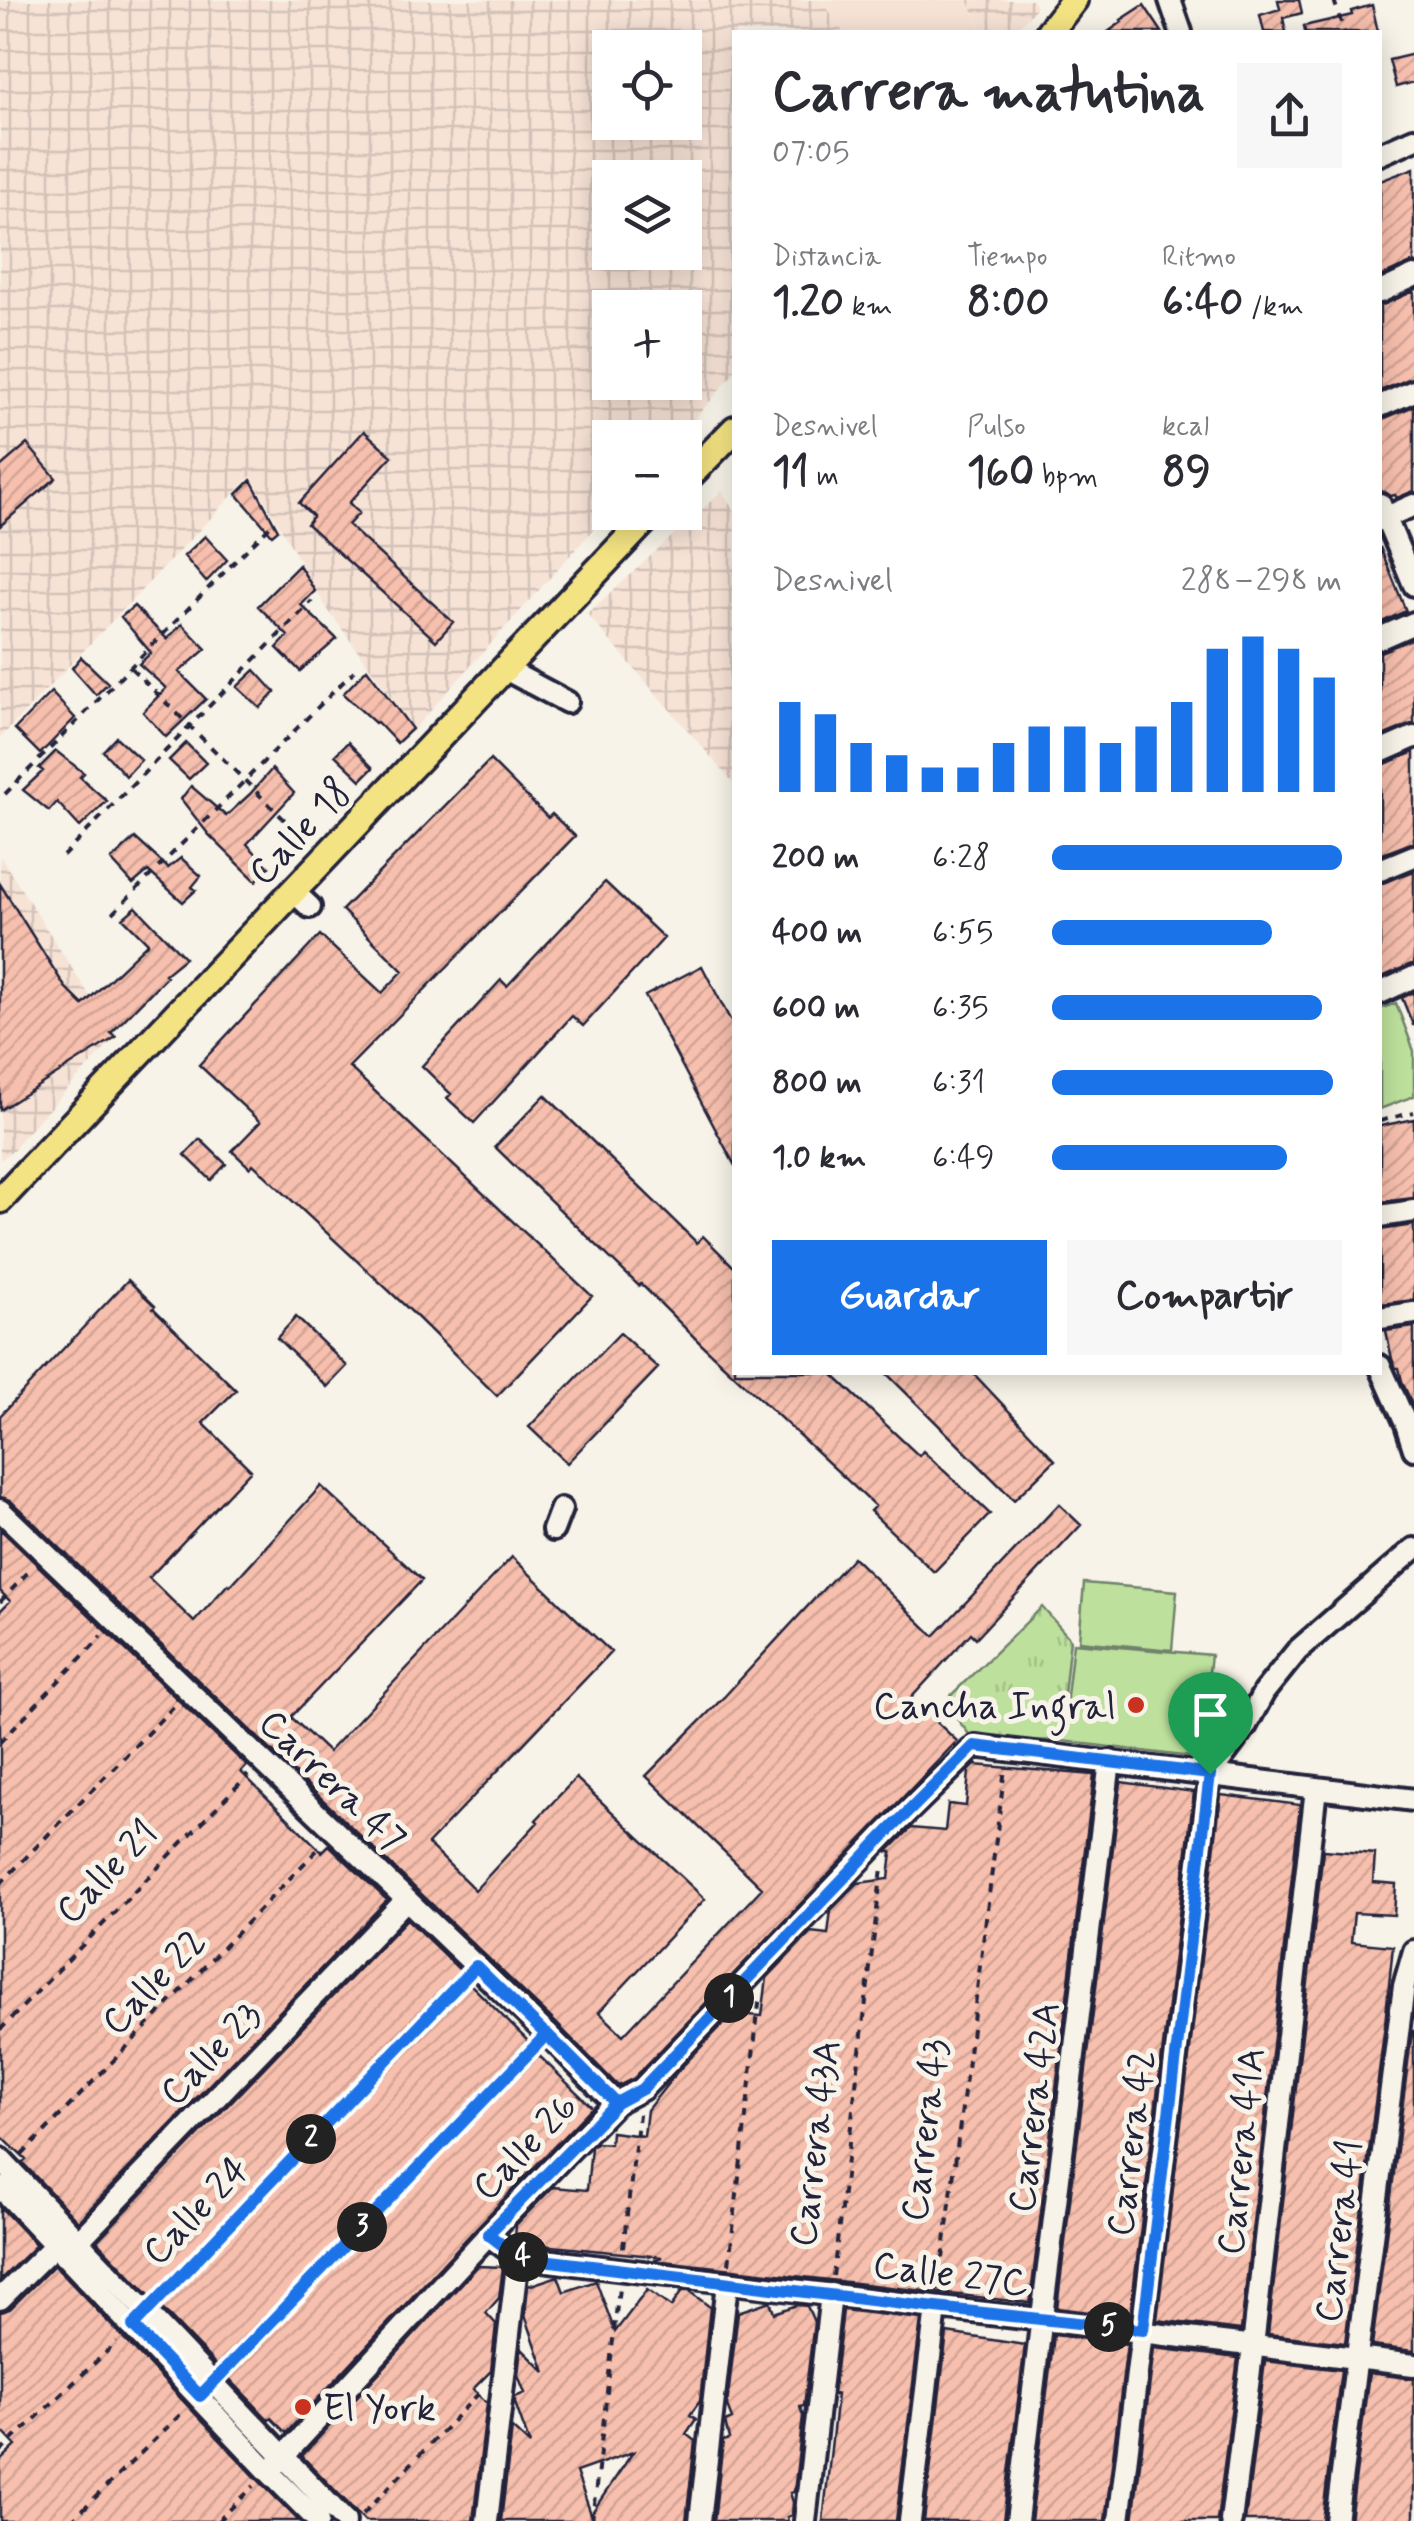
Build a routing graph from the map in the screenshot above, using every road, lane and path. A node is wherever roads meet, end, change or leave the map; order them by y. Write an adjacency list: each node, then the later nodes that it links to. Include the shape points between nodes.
1 (1074, 0): 4 (main road)
2 (1170, 0): 5 (street)
3 (1334, 0): 6 (path)
4 (1051, 30)
5 (1180, 30)
6 (1343, 30)
7 (1414, 139): 8 (street)
8 (1382, 153)
9 (1414, 276): 10 (street)
10 (1382, 291)
11 (1414, 391): 12 (street)
12 (1382, 405)
13 (732, 433): 14 (main road)
14 (702, 463)
15 (1414, 505): 16 (street)
16 (1382, 514): 19 (street)
17 (271, 525): 23 (path)
18 (636, 530): 24 (main road, Calle 18)
19 (1414, 585)
20 (312, 601): 27 (path)
21 (1414, 623): 22 (street)
22 (1382, 637)
23 (130, 668): 27 (path); 31 (path)
24 (505, 669): 26 (street); 41 (main road, Calle 18, via 302,899)
25 (354, 671): 30 (path)
26 (567, 702)
27 (191, 725): 30 (path); 33 (path)
28 (1414, 736): 29 (street)
29 (1382, 751)
30 (246, 780): 32 (path); 36 (path)
31 (4, 794)
32 (306, 841)
33 (63, 856)
34 (1414, 856): 35 (street)
35 (1382, 869)
36 (114, 914)
37 (1414, 977): 38 (street)
38 (1382, 991)
39 (1414, 1112): 40 (path)
40 (1382, 1120)
41 (0, 1200)
42 (1414, 1212): 43 (street)
43 (1382, 1216)
44 (1414, 1313): 45 (street)
45 (1382, 1318)
46 (1382, 1370): 47 (street)
47 (1410, 1423): 48 (street)
48 (1414, 1449)
49 (0, 1510): 53 (street, Carrera 47)
50 (561, 1510): 51 (street)
51 (552, 1530)
52 (1414, 1550): 61 (street, via 1297,1651)
53 (46, 1554): 54 (path); 55 (street, Carrera 47)
54 (0, 1602)
55 (116, 1622): 56 (street, Carrera 47); 57 (path)
56 (188, 1691): 59 (street, Carrera 47); 66 (path)
57 (0, 1742)
58 (1007, 1748): 60 (street); 65 (street, Calle 26, via 974,1746); 83 (path, Carrera 43)
59 (262, 1761): 64 (street, Carrera 47); 71 (path, Calle 21)
60 (1110, 1762): 61 (street); 84 (street, Carrera 42A)
61 (1210, 1774): 62 (street); 86 (street, Carrera 42)
62 (1316, 1788): 63 (street); 87 (street, Carrera 41A)
63 (1414, 1800)
64 (335, 1831): 67 (street, Carrera 47); 75 (path, Calle 22)
65 (886, 1834): 69 (street, Calle 26); 81 (path, Carrera 43A)
66 (0, 1884)
67 (406, 1900): 70 (street, Carrera 47); 77 (street, Calle 23)
68 (1414, 1951): 88 (street, Carrera 41, via 1404,1986)
69 (764, 1961): 73 (street, Calle 26); 80 (path)
70 (476, 1966): 72 (street, Carrera 47); 85 (path, Calle 24)
71 (0, 2030)
72 (547, 2034): 74 (street, Carrera 47); 90 (path)
73 (642, 2089): 74 (street, Calle 26); 79 (path)
74 (616, 2103): 76 (street, Calle 26)
75 (3, 2172): 77 (street)
76 (488, 2234): 78 (street); 93 (street, Calle 26)
77 (66, 2244): 82 (street, Calle 23); 85 (street)
78 (518, 2257): 79 (street, Calle 27C); 99 (street)
79 (621, 2268): 80 (street, Calle 27C); 100 (path)
80 (728, 2282): 81 (street, Calle 27C); 101 (street)
81 (831, 2294): 83 (street, Calle 27C); 102 (street, Carrera 43A)
82 (0, 2299)
83 (936, 2308): 84 (street, Calle 27C); 103 (street)
84 (1042, 2319): 86 (street, Calle 27C); 104 (street, Carrera 42A)
85 (140, 2320): 90 (street); 92 (path, Calle 24)
86 (1143, 2330): 87 (street, Calle 27C); 105 (street, Carrera 42)
87 (1253, 2346): 88 (street, Calle 27C); 106 (street, Carrera 41A)
88 (1358, 2358): 89 (street, Calle 27C); 107 (street, Carrera 41)
89 (1414, 2365)
90 (206, 2389): 93 (street); 94 (path)
91 (480, 2392): 98 (path)
92 (0, 2452)
93 (276, 2465): 95 (path); 96 (street); 97 (street)
94 (70, 2521)
95 (218, 2521)
96 (318, 2521)
97 (344, 2521)
98 (356, 2521)
99 (488, 2521)
100 (592, 2521)
101 (700, 2521)
102 (804, 2521)
103 (910, 2521)
104 (1017, 2521)
105 (1118, 2521)
106 (1231, 2521)
107 (1336, 2521)

